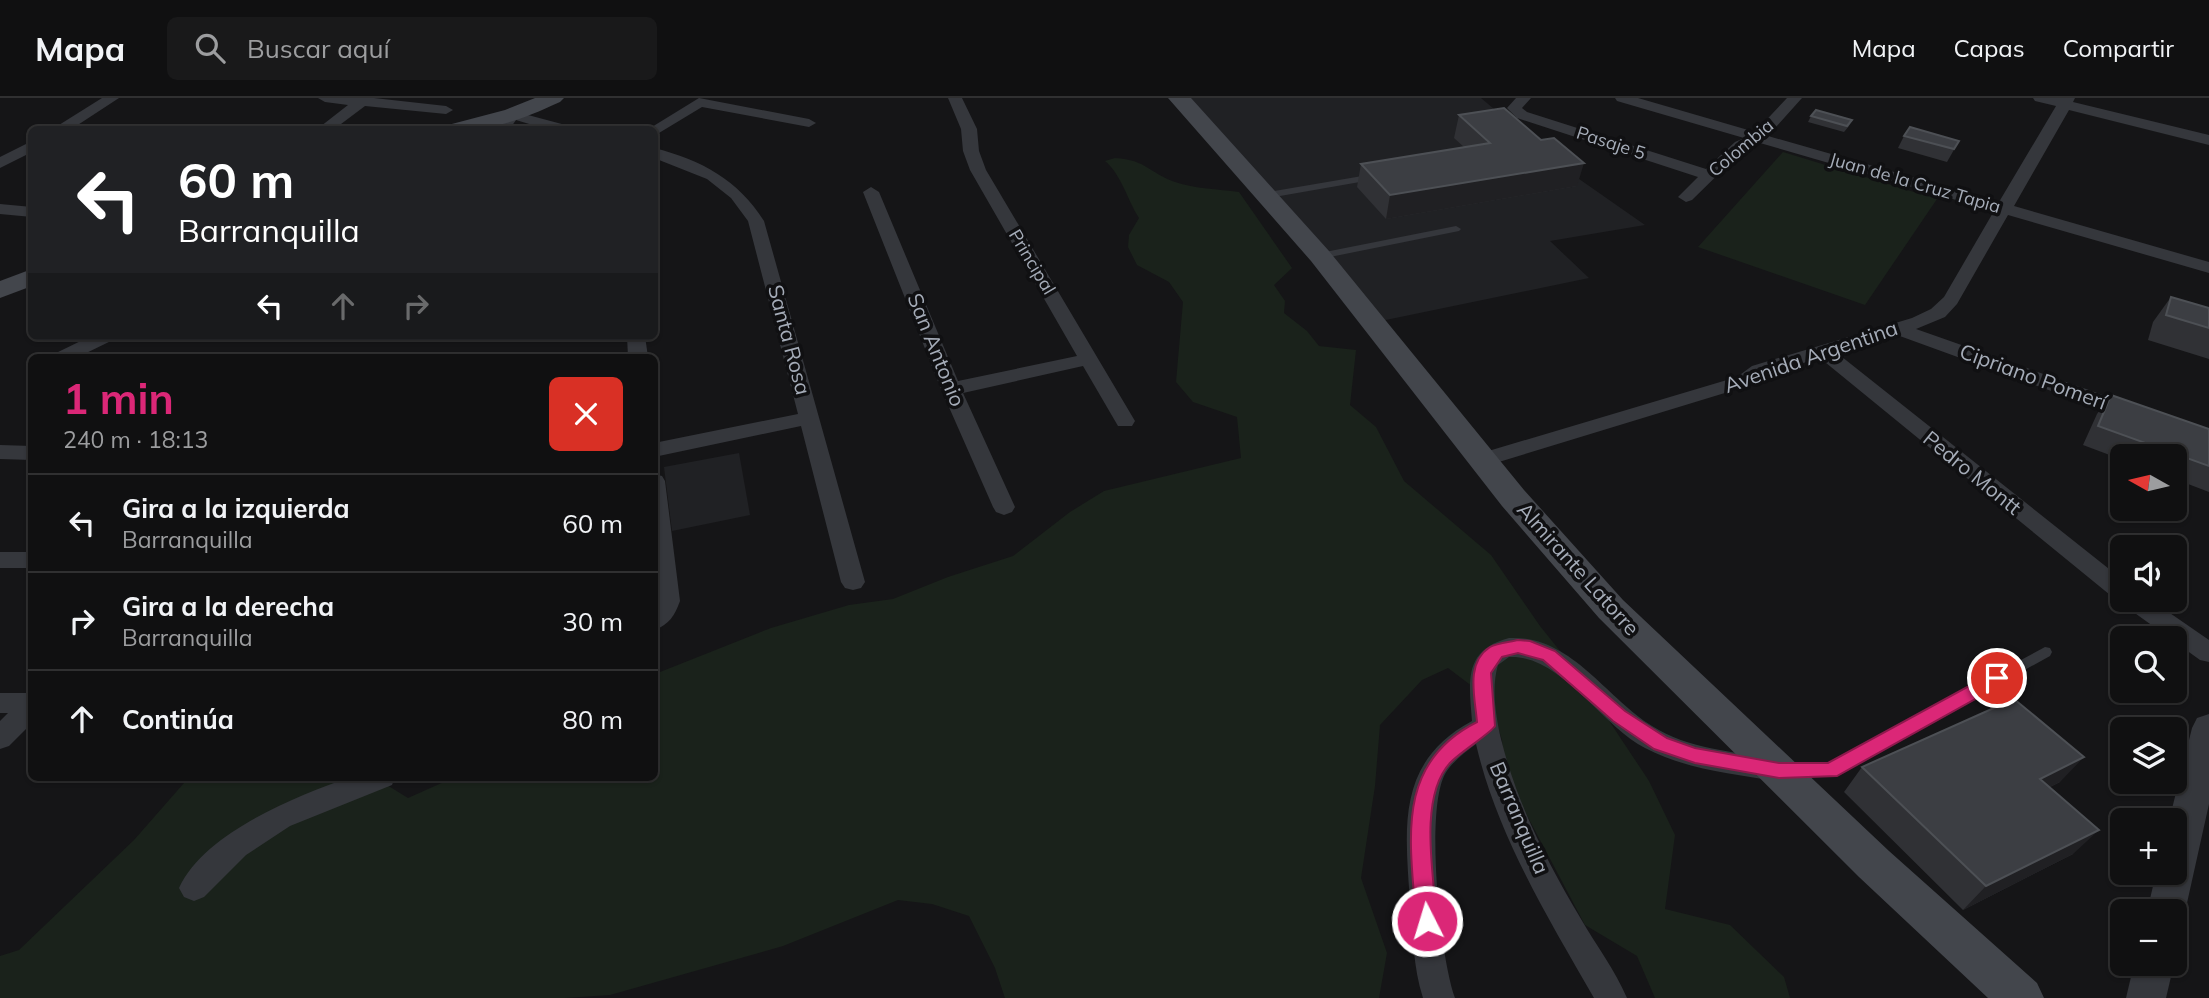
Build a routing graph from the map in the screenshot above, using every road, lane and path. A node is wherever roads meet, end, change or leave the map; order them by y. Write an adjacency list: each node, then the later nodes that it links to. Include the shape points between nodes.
1 (112, 98): 17 (street)
2 (325, 98): 9 (street)
3 (553, 98): 15 (main road)
4 (956, 98): 43 (street, Principal, via 978,170)
5 (1179, 98): 29 (main road, Almirante Latorre)
6 (1622, 98): 10 (street, Juan de la Cruz Tapia)
7 (1795, 98): 21 (street, Colombia)
8 (2040, 98): 11 (street)
9 (365, 100): 14 (street); 18 (street)
10 (1644, 101): 21 (street, Juan de la Cruz Tapia)
11 (2066, 101): 22 (street); 32 (street, Avenida Argentina)
12 (700, 102): 16 (street); 20 (street)
13 (1519, 104): 27 (street, Pasaje 5)
14 (451, 120): 15 (main road)
15 (507, 122): 19 (street)
16 (809, 123)
17 (65, 126)
18 (329, 126)
19 (538, 126)
20 (658, 128)
21 (1758, 138): 27 (street, Colombia, via 1740,145); 32 (street, Juan de la Cruz Tapia)
22 (2209, 140)
23 (28, 147): 25 (street)
24 (658, 155): 45 (street, Santa Rosa, via 712,175 748,206 761,236)
25 (0, 163)
26 (1387, 175): 29 (lane)
27 (1709, 175): 30 (street, Colombia)
28 (871, 192): 44 (street, San Antonio)
29 (1268, 195): 35 (main road, Almirante Latorre)
30 (1686, 197)
31 (0, 209): 33 (street)
32 (2006, 209): 36 (street, Juan de la Cruz Tapia); 39 (street, Avenida Argentina, via 1945,307 1929,318)
33 (28, 212)
34 (1456, 229): 35 (lane)
35 (1320, 256): 51 (main road, Almirante Latorre)
36 (2209, 268)
37 (28, 279): 38 (main road)
38 (0, 290)
39 (1896, 328): 41 (street, Avenida Argentina); 47 (street, Cipriano Pomerí)
40 (98, 340): 42 (street)
41 (1823, 351): 51 (street, Avenida Argentina, via 1759,370 1744,381); 57 (street, Pedro Montt)
42 (70, 354)
43 (1090, 359): 44 (street); 46 (street, Principal)
44 (951, 389): 52 (street, San Antonio)
45 (810, 418): 48 (street); 56 (street, Santa Rosa)
46 (1125, 421)
47 (2157, 421)
48 (658, 449)
49 (0, 453): 50 (street)
50 (28, 453)
51 (1482, 460): 68 (main road, Almirante Latorre, via 1611,609)
52 (1004, 507)
53 (659, 556): 59 (street, via 668,601)
54 (0, 560): 55 (street)
55 (28, 560)
56 (853, 582)
57 (2110, 583)
58 (2150, 612): 61 (street)
59 (658, 617)
60 (2045, 652): 68 (lane, via 1830,770)
61 (2209, 653)
62 (0, 703): 63 (street)
63 (28, 704)
64 (28, 708): 67 (street)
65 (1486, 726): 68 (street, Barranquilla, via 1484,665 1506,648 1530,648 1549,655 1619,716 1661,743 1695,756); 73 (street, via 1458,743 1432,772 1422,810 1430,964); 74 (street, Barranquilla, via 1518,824)
66 (2209, 728): 70 (street)
67 (0, 738)
68 (1779, 771): 75 (main road, Almirante Latorre)
69 (371, 781): 71 (street, via 273,820 228,852)
70 (2187, 822)
71 (194, 888)
72 (2151, 976): 76 (street)
73 (1438, 998)
74 (1611, 998)
75 (2021, 998)
76 (2146, 998)

